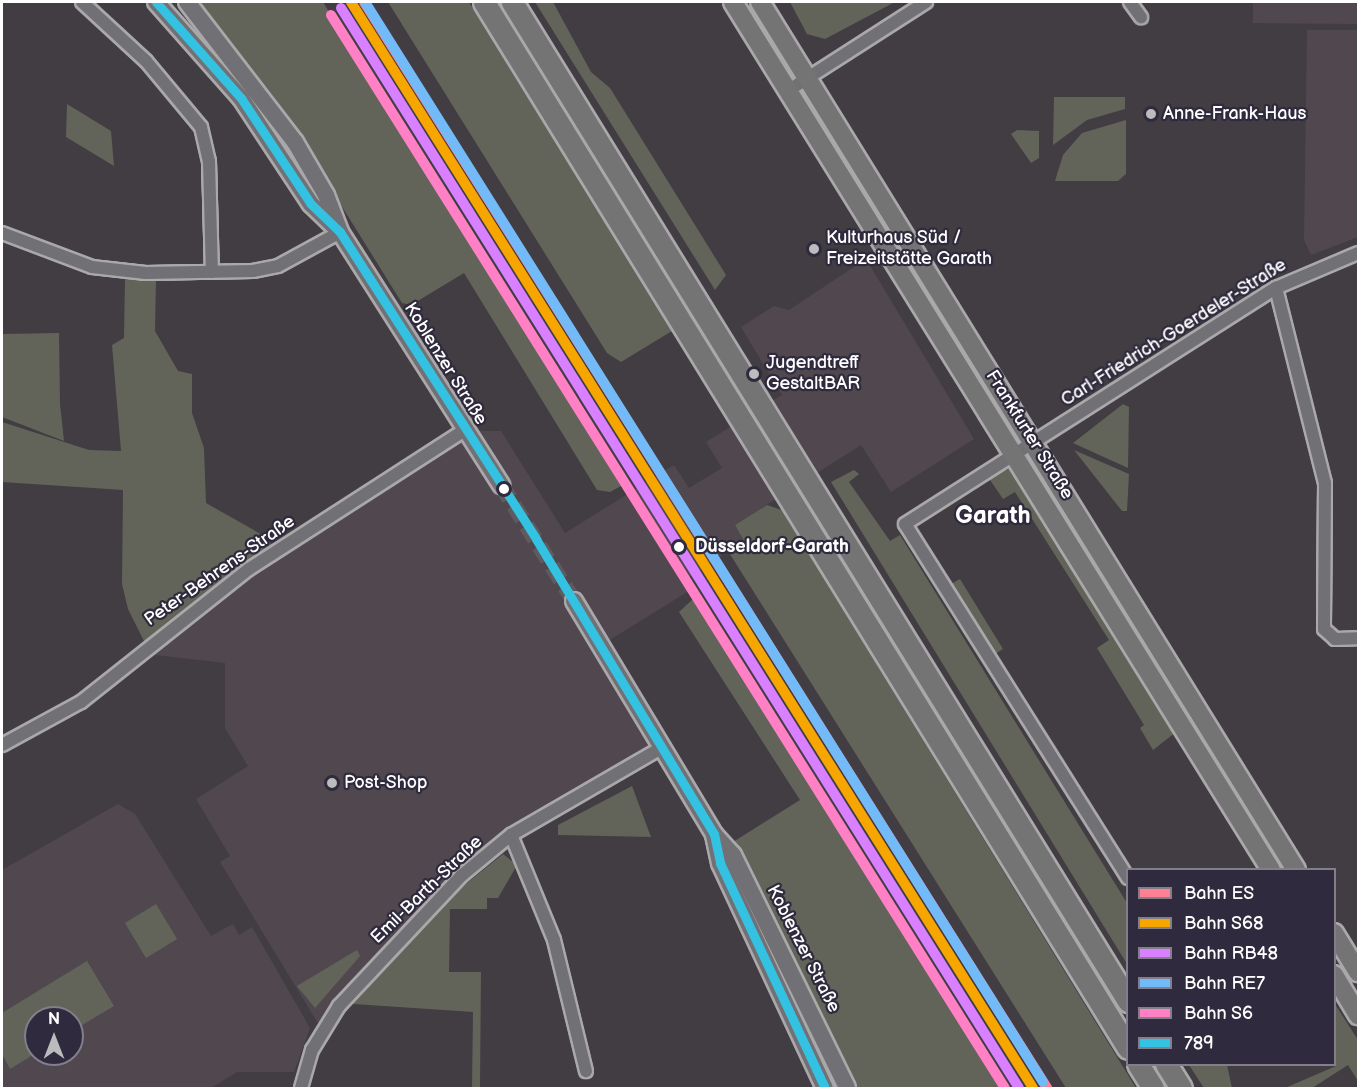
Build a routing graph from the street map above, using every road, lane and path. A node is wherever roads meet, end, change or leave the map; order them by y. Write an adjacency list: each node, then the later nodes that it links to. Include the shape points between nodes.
1 (82, 2): 16 (street, via 146,61 201,127 209,161)
2 (156, 2): 13 (main road, Koblenzer Straße, via 241,98 312,204)
3 (187, 2): 13 (main road, Koblenzer Straße, via 295,142)
4 (484, 2): 36 (highway)
5 (512, 2): 34 (highway)
6 (733, 2): 12 (main road, Frankfurter Straße)
7 (760, 2): 11 (main road, Frankfurter Straße)
8 (926, 2): 11 (street)
9 (1130, 2): 10 (street)
10 (1141, 17)
11 (808, 78): 12 (street); 19 (main road, Frankfurter Straße)
12 (789, 90): 20 (main road, Frankfurter Straße)
13 (340, 232): 16 (street, via 278,266); 18 (main road, Koblenzer Straße)
14 (2, 233): 16 (street, via 104,269)
15 (1359, 253): 17 (street, Carl-Friedrich-Goerdeler-Straße)
16 (212, 272)
17 (1276, 288): 19 (street, Carl-Friedrich-Goerdeler-Straße); 23 (street, via 1325,483 1324,629 1335,639)
18 (463, 431): 21 (main road, Koblenzer Straße); 24 (street, Peter-Behrens-Straße, via 249,569 81,702)
19 (1036, 442): 20 (street, Carl-Friedrich-Goerdeler-Straße); 29 (main road, Frankfurter Straße)
20 (1014, 453): 28 (main road, Frankfurter Straße); 30 (street, Frankfurter Straße, via 905,524)
21 (501, 485)
22 (574, 601): 25 (main road, Koblenzer Straße)
23 (1359, 638)
24 (2, 745)
25 (662, 748): 26 (main road, Koblenzer Straße); 27 (street, Emil-Barth-Straße)
26 (714, 834): 41 (main road, Koblenzer Straße, via 720,863); 42 (main road, Koblenzer Straße, via 741,870)
27 (511, 835): 39 (street, via 554,940); 40 (street, Emil-Barth-Straße, via 417,919 339,1006 312,1050)
28 (1270, 868)
29 (1295, 868)
30 (1126, 875)
31 (1336, 935): 32 (main road)
32 (1359, 972)
33 (1336, 977): 35 (main road)
34 (1126, 998)
35 (1359, 1015)
36 (1126, 1045)
37 (1139, 1066): 43 (highway)
38 (1167, 1066): 44 (highway)
39 (586, 1071)
40 (300, 1089)
41 (825, 1089)
42 (847, 1089)
43 (1153, 1089)
44 (1181, 1089)

